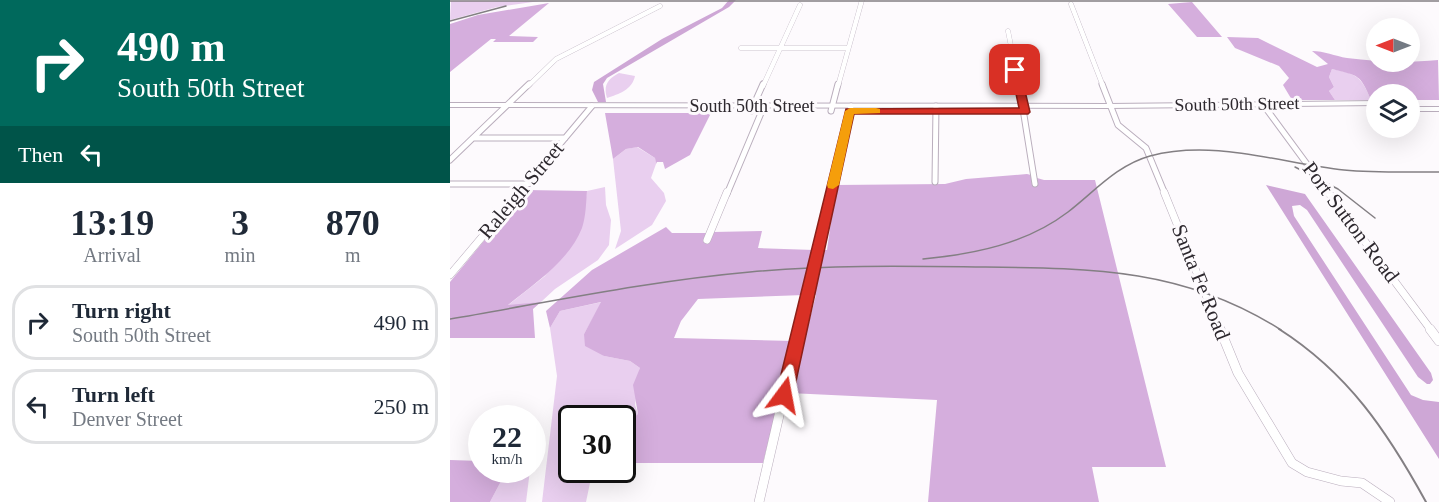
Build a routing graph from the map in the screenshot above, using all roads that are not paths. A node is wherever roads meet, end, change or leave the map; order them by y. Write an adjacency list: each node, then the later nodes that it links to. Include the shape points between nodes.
1 (862, 0): 8 (street)
2 (1071, 4): 22 (street, Santa Fe Road)
3 (660, 6): 14 (street, via 556,59)
4 (800, 6): 7 (street)
5 (1008, 31): 21 (street)
6 (741, 48): 7 (street)
7 (779, 48): 8 (street); 16 (street)
8 (848, 48): 18 (street)
9 (1366, 103): 13 (main road, South 50th Street)
10 (1420, 103): 11 (main road)
11 (1439, 103)
12 (450, 105): 14 (main road, South 50th Street)
13 (1264, 106): 22 (main road, South 50th Street); 23 (main road, South 50th Street); 36 (street, Port Sutton Road)
14 (504, 108): 15 (main road, South 50th Street); 26 (main road, South 50th Street); 27 (street)
15 (590, 108): 16 (main road, South 50th Street); 28 (street, Raleigh Street)
16 (752, 108): 17 (main road, South 50th Street)
17 (763, 108): 18 (main road, South 50th Street); 34 (street)
18 (832, 109): 19 (main road, South 50th Street)
19 (851, 109): 20 (main road, South 50th Street); 37 (street)
20 (936, 109): 21 (main road, South 50th Street); 30 (street)
21 (1023, 109): 22 (main road, South 50th Street); 33 (street)
22 (1111, 109): 38 (street, Santa Fe Road, via 1118,125 1146,148 1238,373 1292,463 1307,472 1362,483)
23 (1366, 109)
24 (1420, 109): 25 (main road)
25 (1439, 109)
26 (450, 111)
27 (473, 138): 28 (street); 29 (street)
28 (565, 138): 32 (street, Raleigh Street)
29 (450, 160)
30 (934, 182)
31 (450, 184): 32 (street)
32 (528, 184): 35 (street, Raleigh Street)
33 (1035, 184)
34 (707, 240)
35 (450, 275)
36 (1439, 341)
37 (759, 502)
38 (1390, 502)

